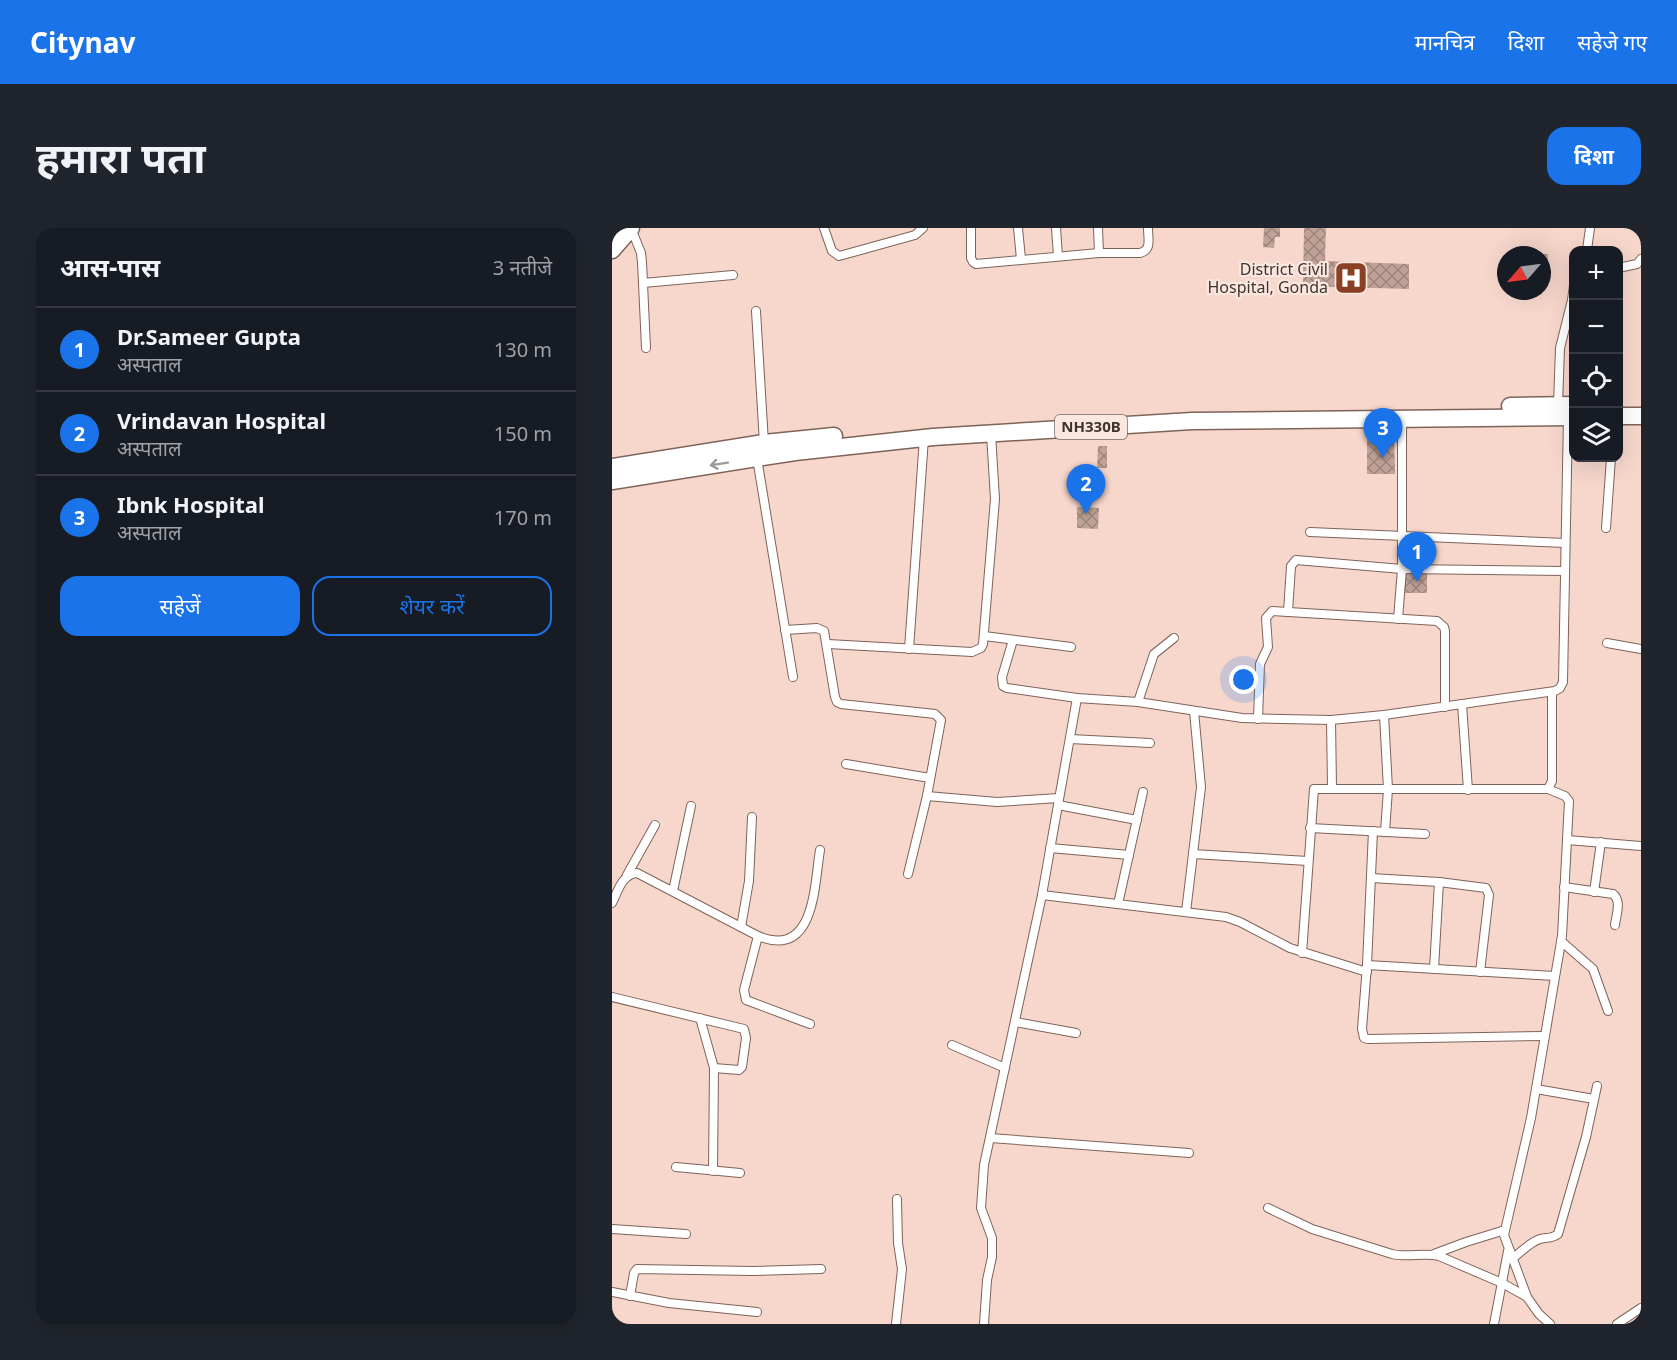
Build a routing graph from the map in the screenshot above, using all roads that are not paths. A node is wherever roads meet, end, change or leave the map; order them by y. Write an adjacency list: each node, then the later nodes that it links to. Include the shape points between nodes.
1 (631, 228): 11 (highway); 18 (street, via 641,253)
2 (824, 228): 3 (street, via 832,250 839,256 915,235)
3 (923, 228)
4 (971, 228): 14 (street, via 971,258 976,264)
5 (1018, 228): 14 (street)
6 (1056, 228): 13 (street)
7 (1098, 228): 12 (street)
8 (1148, 228): 12 (street, via 1147,251)
9 (1590, 228): 10 (street)
10 (1588, 246)
11 (612, 250)
12 (1099, 253): 13 (street)
13 (1058, 256): 14 (street)
14 (1021, 259)
15 (1641, 259): 16 (street)
16 (1623, 267)
17 (733, 275): 18 (street)
18 (643, 283): 21 (street)
19 (1572, 300): 24 (street, via 1560,348)
20 (756, 311): 30 (street)
21 (646, 348)
22 (1623, 405): 23 (highway)
23 (1641, 405)
24 (1568, 411): 27 (highway, NH330B); 30 (highway, NH330B, via 1178,414 911,429); 37 (street)
25 (1623, 416): 26 (highway)
26 (1641, 416)
27 (1402, 419): 28 (highway, NH330B, via 1192,421); 36 (street)
28 (991, 434): 29 (highway, NH330B); 43 (street, via 995,499)
29 (924, 438): 30 (highway, NH330B); 49 (street)
30 (760, 451): 32 (highway, NH330B); 33 (highway, NH330B, one-way to 33); 42 (street)
31 (1611, 462): 34 (street)
32 (612, 468)
33 (612, 481)
34 (1606, 528)
35 (1310, 532): 36 (street)
36 (1402, 536): 37 (street); 38 (street)
37 (1564, 543): 39 (street)
38 (1402, 568): 39 (street); 40 (street, via 1296,560 1291,566); 41 (street)
39 (1564, 571): 52 (street, via 1563,682)
40 (1288, 612): 41 (street); 59 (street, via 1272,611 1266,618 1268,647 1260,664)
41 (1398, 618): 56 (street, via 1437,621 1443,627)
42 (785, 630): 47 (street, via 821,629); 51 (street)
43 (984, 636): 45 (street); 49 (street, via 981,648 972,652)
44 (1174, 638): 54 (street, via 1154,654)
45 (1013, 640): 48 (street); 53 (street, via 1003,686)
46 (1607, 643): 50 (street)
47 (828, 644): 49 (street); 64 (street, via 837,702 939,717 941,726)
48 (1071, 647)
49 (909, 649)
50 (1641, 649)
51 (793, 677)
52 (1552, 692): 55 (street); 68 (street, via 1552,781)
53 (1077, 698): 54 (street); 61 (street)
54 (1138, 702): 57 (street)
55 (1462, 704): 56 (street); 67 (street)
56 (1445, 707): 58 (street)
57 (1194, 711): 59 (street); 85 (street, via 1201,787)
58 (1384, 715): 60 (street); 66 (street)
59 (1258, 719): 60 (street)
60 (1330, 720): 65 (street)
61 (1070, 739): 62 (street); 71 (street)
62 (1150, 743)
63 (846, 764): 64 (street)
64 (930, 778): 70 (street)
65 (1332, 788): 66 (street); 76 (street, via 1314,789)
66 (1388, 789): 67 (street); 78 (street)
67 (1468, 789): 68 (street)
68 (1548, 789): 80 (street, via 1568,798)
69 (1143, 792): 74 (street)
70 (927, 796): 71 (street); 88 (street)
71 (1059, 802): 74 (street); 83 (street)
72 (691, 806): 94 (street)
73 (752, 817): 101 (street, via 749,881)
74 (1137, 820): 86 (street)
75 (655, 825): 89 (street)
76 (1310, 828): 77 (street); 87 (street)
77 (1373, 831): 78 (street); 90 (street)
78 (1385, 832): 79 (street)
79 (1425, 834)
80 (1567, 840): 81 (street); 92 (street)
81 (1601, 842): 82 (street); 95 (street)
82 (1641, 846)
83 (1050, 848): 86 (street); 96 (street)
84 (820, 850): 102 (street, via 805,926 785,939)
85 (1193, 854): 87 (street); 99 (street)
86 (1129, 855): 98 (street)
87 (1308, 861): 104 (street)
88 (908, 874)
89 (627, 875): 93 (street); 94 (street, via 637,873)
90 (1371, 878): 91 (street); 105 (street)
91 (1439, 882): 106 (street); 107 (street, via 1482,886 1489,891)
92 (1564, 887): 95 (street); 103 (street)
93 (615, 889): 97 (street)
94 (673, 891): 101 (street)
95 (1594, 892): 100 (street, via 1617,897)
96 (1042, 895): 98 (street); 112 (street)
97 (612, 903)
98 (1118, 904): 99 (street)
99 (1186, 912): 104 (street, via 1233,919)
100 (1615, 925)
101 (741, 927): 102 (street)
102 (758, 936): 113 (street, via 744,990 746,1000)
103 (1561, 941): 108 (street); 110 (street, via 1593,969)
104 (1302, 953): 105 (street)
105 (1367, 969): 106 (street); 115 (street, via 1362,1034 1368,1039)
106 (1434, 969): 107 (street)
107 (1480, 972): 108 (street)
108 (1555, 976): 115 (street)
109 (612, 997): 111 (street)
110 (1608, 1011)
111 (700, 1018): 117 (street); 117 (street, via 742,1027 745,1031 742,1067)
112 (1015, 1022): 114 (street); 118 (street)
113 (810, 1024)
114 (1076, 1033)
115 (1545, 1036): 120 (street)
116 (952, 1045): 118 (street)
117 (714, 1068): 125 (street)
118 (1005, 1068): 122 (street)
119 (1597, 1086): 121 (street)
120 (1536, 1089): 121 (street); 130 (street)
121 (1594, 1099): 134 (street, via 1558,1234 1542,1238)
122 (990, 1138): 123 (street); 143 (street, via 981,1208 992,1241)
123 (1189, 1153)
124 (676, 1167): 125 (street)
125 (713, 1171): 126 (street)
126 (740, 1173)
127 (897, 1199): 142 (street, via 902,1269)
128 (1268, 1208): 133 (street, via 1312,1229 1392,1254)
129 (612, 1229): 131 (street)
130 (1505, 1230): 132 (street); 133 (street)
131 (686, 1234)
132 (1508, 1249): 134 (street); 136 (street)
133 (1433, 1254): 136 (street)
134 (1512, 1259): 139 (street)
135 (821, 1269): 138 (street, via 637,1269)
136 (1502, 1283): 139 (street); 144 (street)
137 (612, 1292): 138 (street)
138 (630, 1296): 141 (street)
139 (1527, 1297): 145 (street)
140 (1641, 1308): 146 (street)
141 (757, 1312)
142 (896, 1324)
143 (984, 1324)
144 (1494, 1324)
145 (1550, 1324)
146 (1617, 1324)

